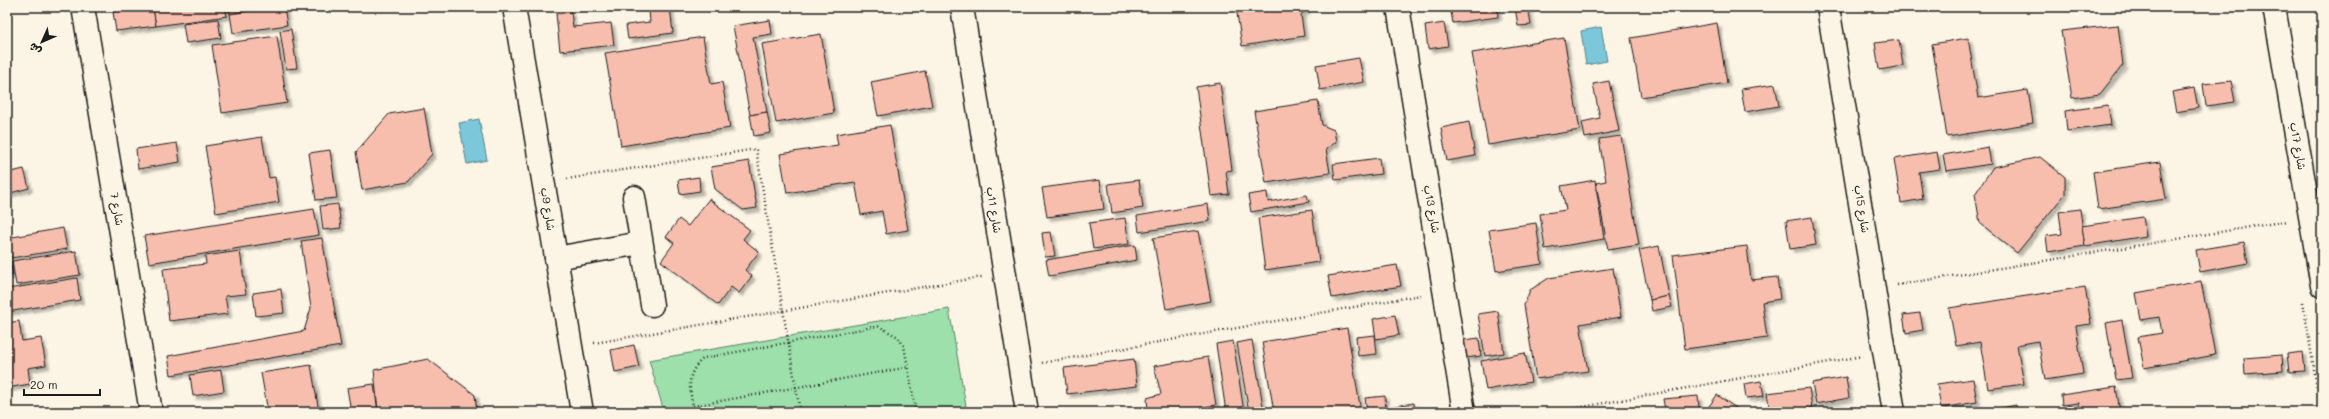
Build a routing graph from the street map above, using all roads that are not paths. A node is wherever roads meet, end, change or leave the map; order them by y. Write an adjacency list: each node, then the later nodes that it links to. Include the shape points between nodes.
1 (83, 7): 12 (street, شارع 7)
2 (514, 7): 9 (street, شارع 9ب)
3 (962, 7): 14 (street, شارع 11ب)
4 (1398, 7): 15 (street, شارع 13ب)
5 (1828, 7): 16 (street, شارع 15ب, via 1876,289)
6 (2274, 7): 10 (street, شارع 17ب)
7 (634, 198): 8 (street)
8 (641, 243): 9 (street); 11 (street)
9 (556, 258): 13 (street, شارع 9ب)
10 (2322, 286)
11 (652, 305)
12 (151, 412)
13 (582, 412)
14 (1027, 412)
15 (1464, 412)
16 (1894, 412)

